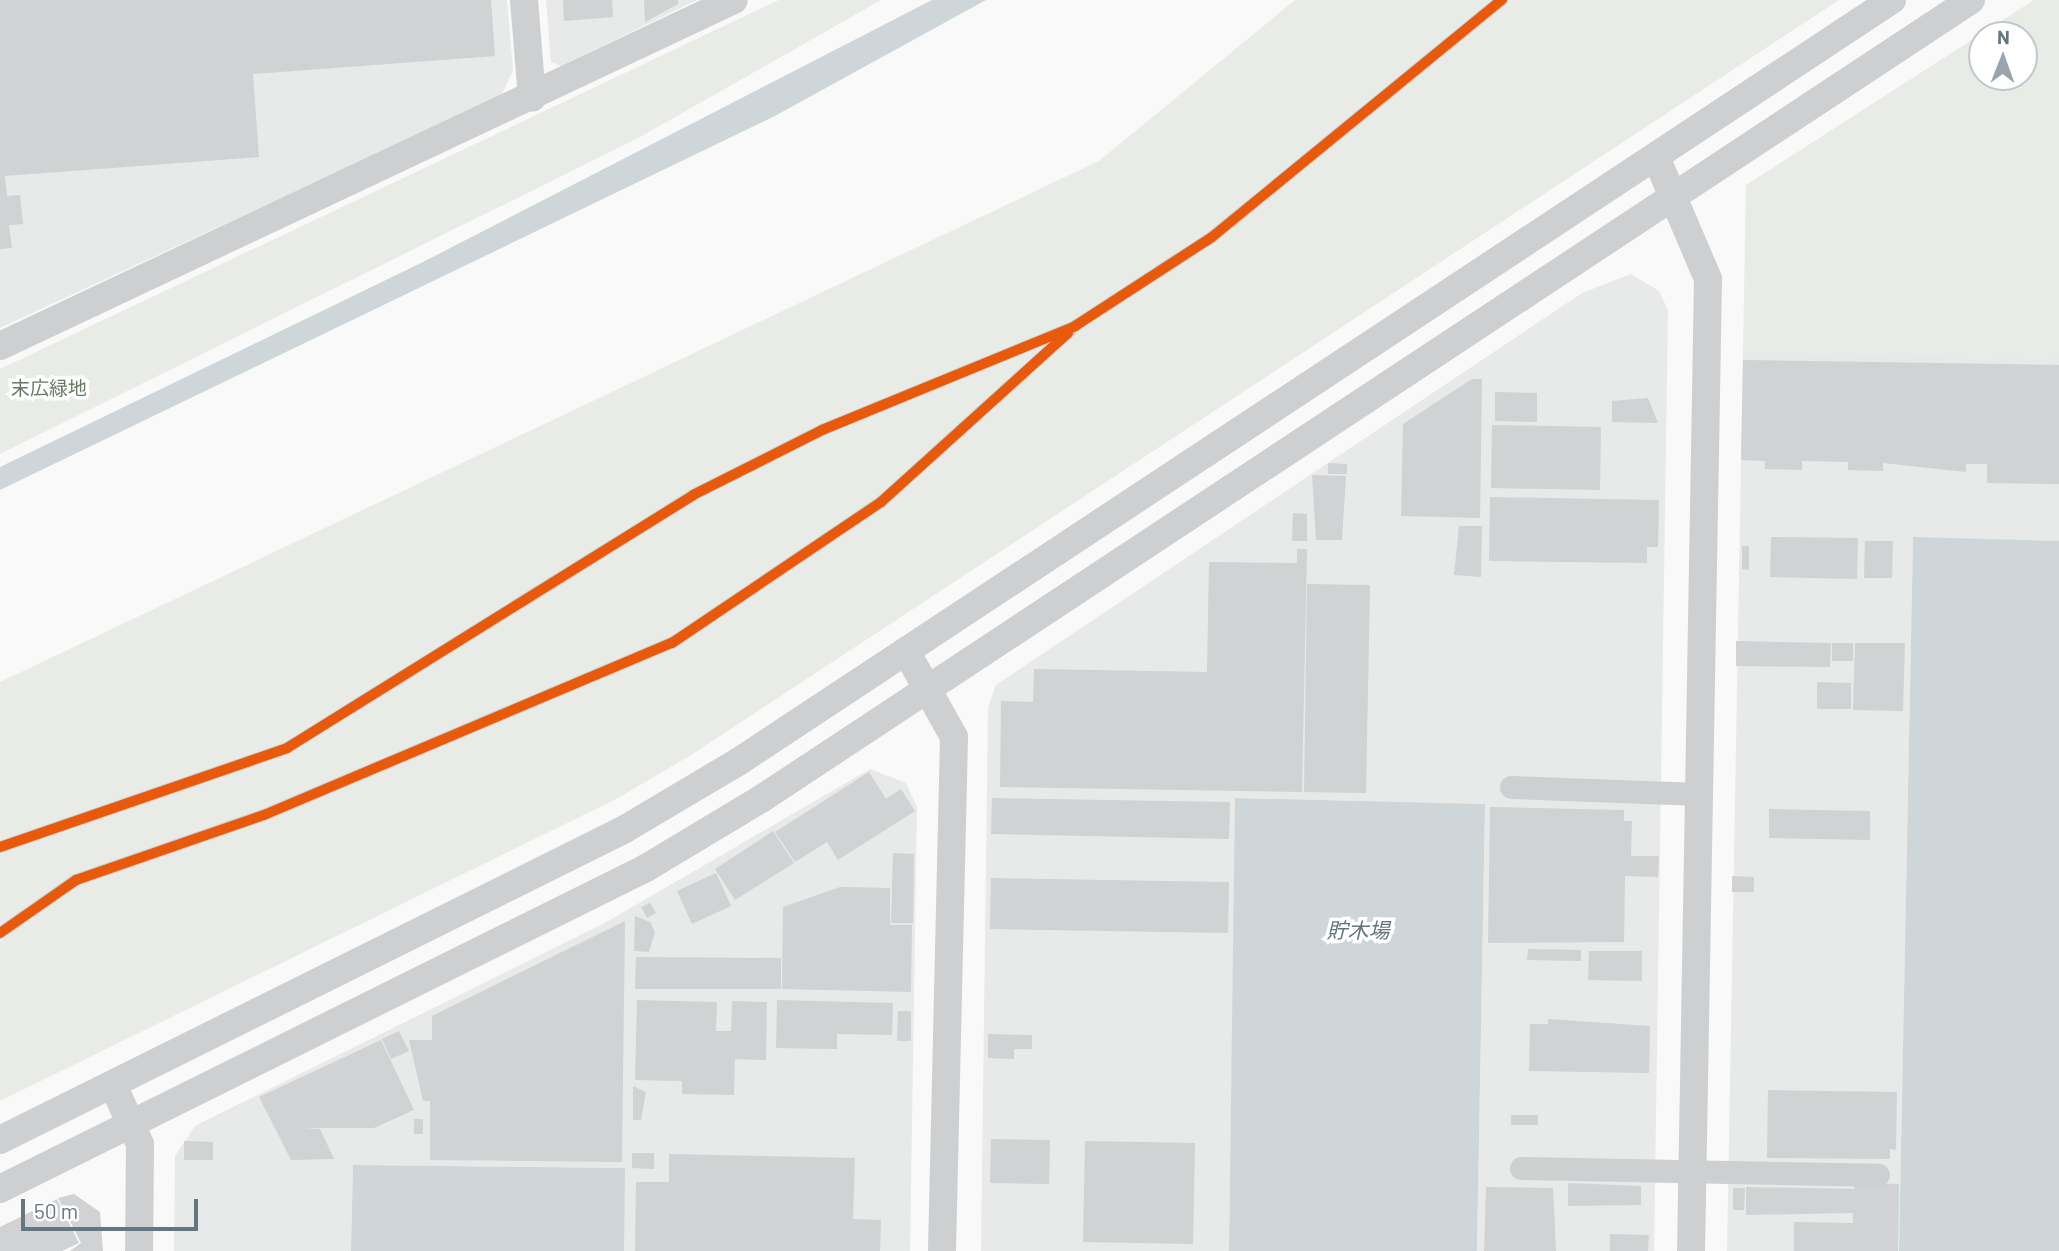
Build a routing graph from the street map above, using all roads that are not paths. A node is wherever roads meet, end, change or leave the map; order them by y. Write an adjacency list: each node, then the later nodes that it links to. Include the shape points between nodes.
1 (524, 0): 6 (street)
2 (734, 0): 6 (street)
3 (1502, 0): 9 (lane, via 1212,237)
4 (1892, 0): 7 (street)
5 (1971, 0): 8 (street)
6 (532, 98): 10 (street)
7 (1656, 157): 8 (street); 11 (street)
8 (1673, 198): 12 (street); 14 (street, via 1707,279)
9 (1075, 326): 15 (lane, via 821,430 693,495 287,748); 16 (lane, via 881,502 672,643 632,665 276,810 76,880)
10 (0, 346)
11 (906, 651): 12 (street); 17 (street, via 625,829)
12 (928, 690): 18 (street, via 646,868); 25 (street, via 954,737)
13 (1511, 787): 14 (street)
14 (1699, 794): 21 (street)
15 (0, 847)
16 (0, 933)
17 (113, 1085): 18 (street); 19 (street)
18 (133, 1124): 23 (street); 24 (street, via 141,1144)
19 (0, 1140)
20 (1521, 1168): 21 (street)
21 (1692, 1172): 22 (street); 26 (street)
22 (1878, 1175)
23 (0, 1189)
24 (139, 1251)
25 (942, 1251)
26 (1691, 1251)

